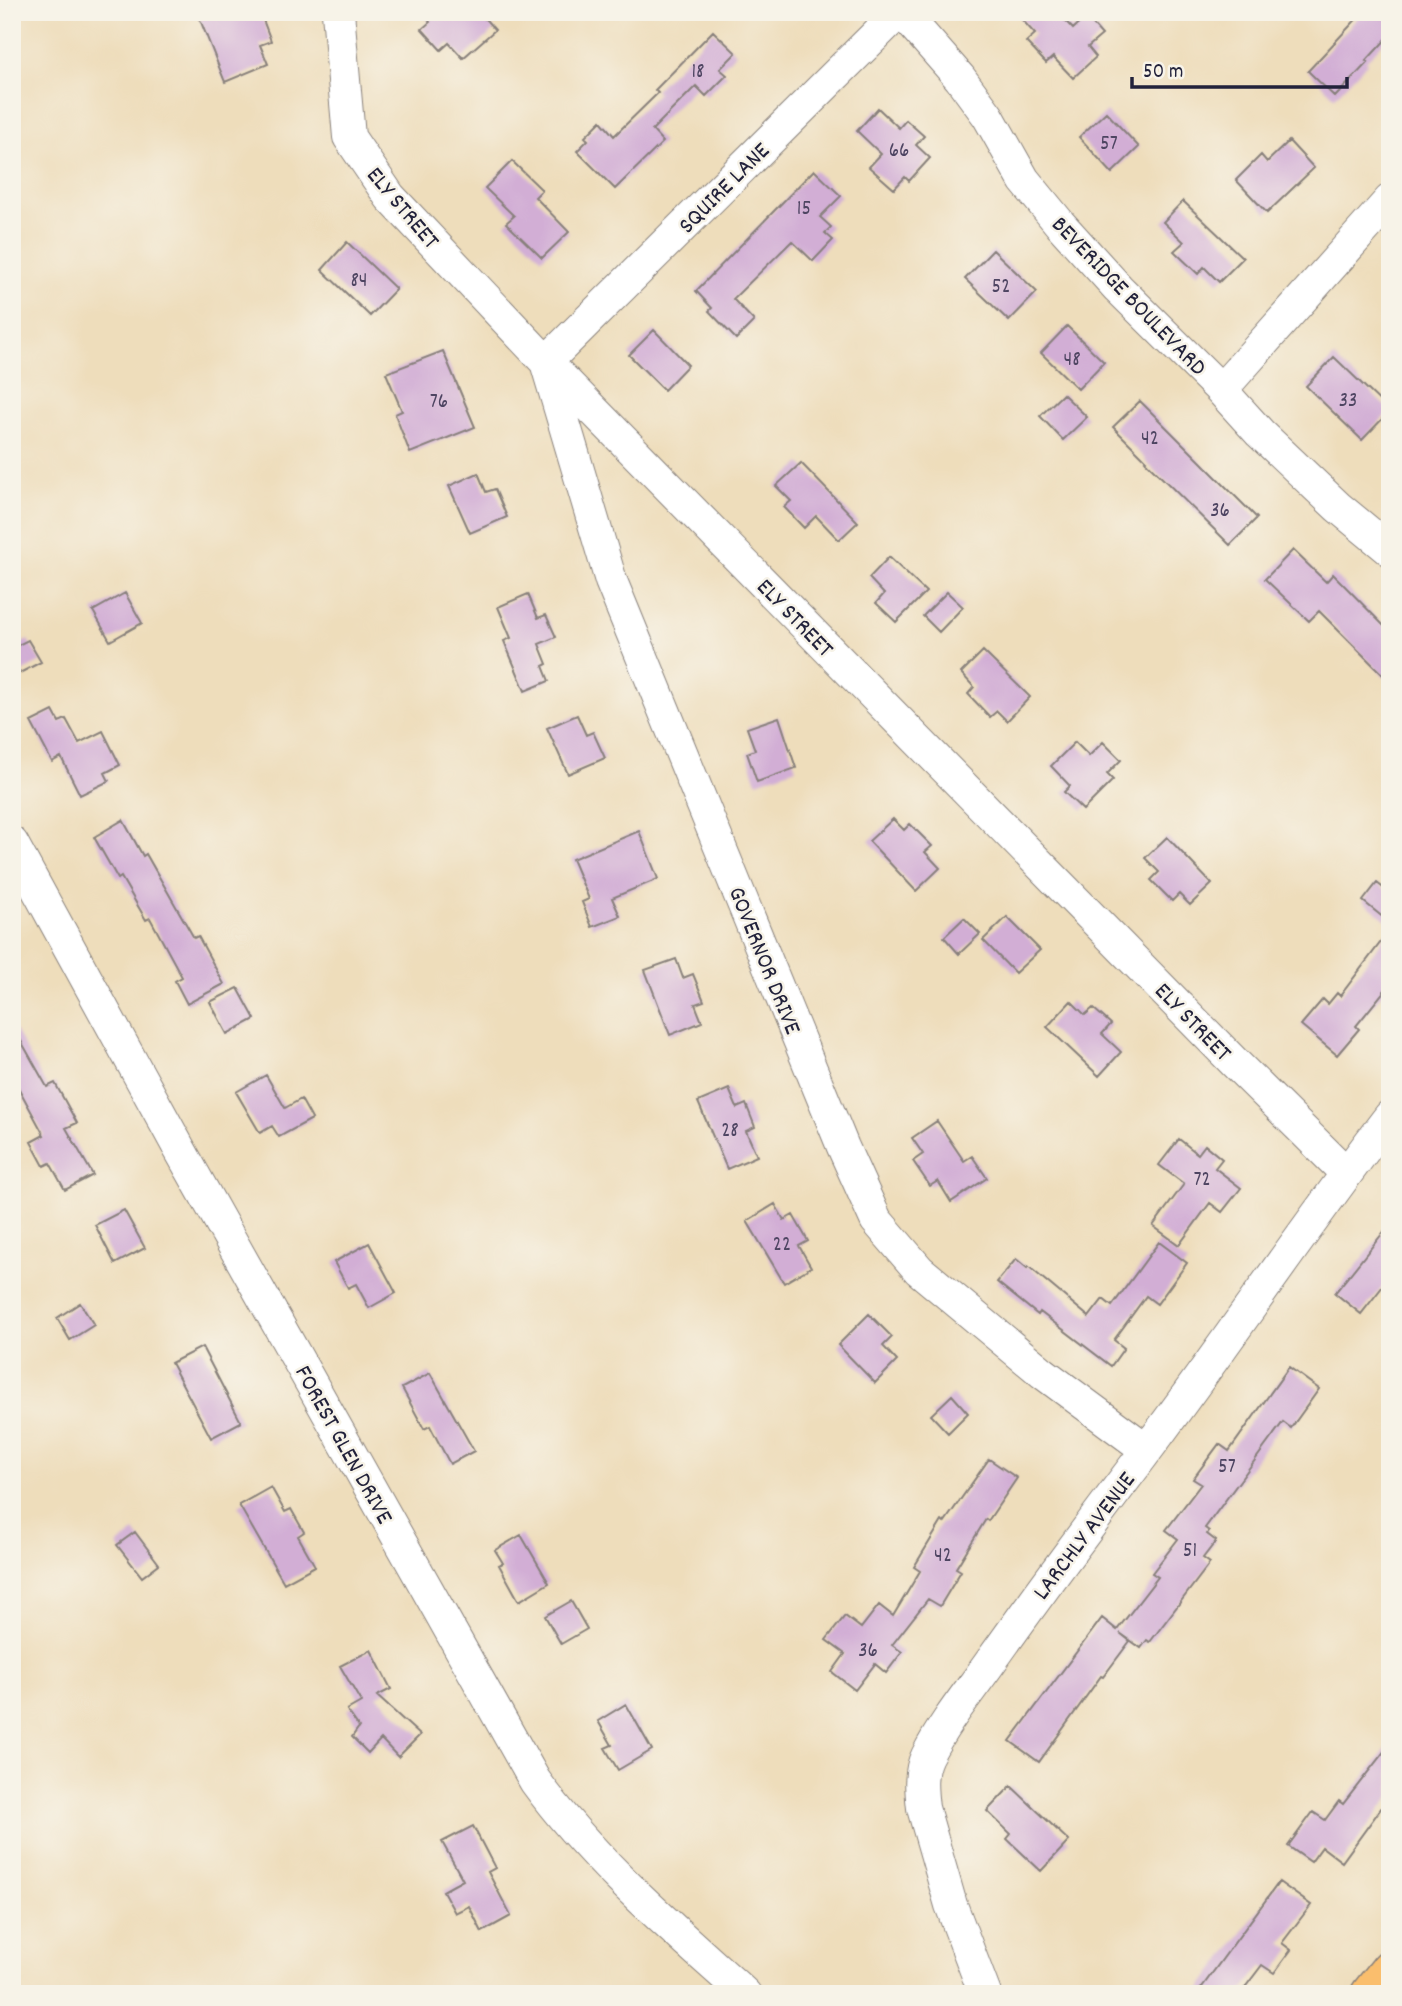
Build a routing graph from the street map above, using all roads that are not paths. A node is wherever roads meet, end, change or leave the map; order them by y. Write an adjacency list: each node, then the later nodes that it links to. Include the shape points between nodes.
1 (338, 12): 4 (street, ELY STREET, via 349,137 390,197)
2 (901, 12): 4 (street, SQUIRE LANE); 5 (street, BEVERIDGE BOULEVARD, via 960,78 988,116 1024,180 1060,224)
3 (1390, 200): 5 (street)
4 (546, 362): 9 (street, ELY STREET); 10 (street, GOVERNOR DRIVE, via 611,581 877,1220 919,1270)
5 (1221, 390): 6 (street, BEVERIDGE BOULEVARD, via 1338,507)
6 (1390, 550)
7 (12, 843): 12 (street, FOREST GLEN DRIVE, via 535,1781 607,1866)
8 (1390, 1116): 9 (street, LARCHLY AVENUE)
9 (1346, 1173): 10 (street, LARCHLY AVENUE)
10 (1147, 1450): 13 (street, LARCHLY AVENUE, via 954,1710 925,1761 921,1795 926,1821)
11 (1390, 1969): 14 (highway)
12 (745, 1994)
13 (985, 1994)
14 (1370, 1994)

